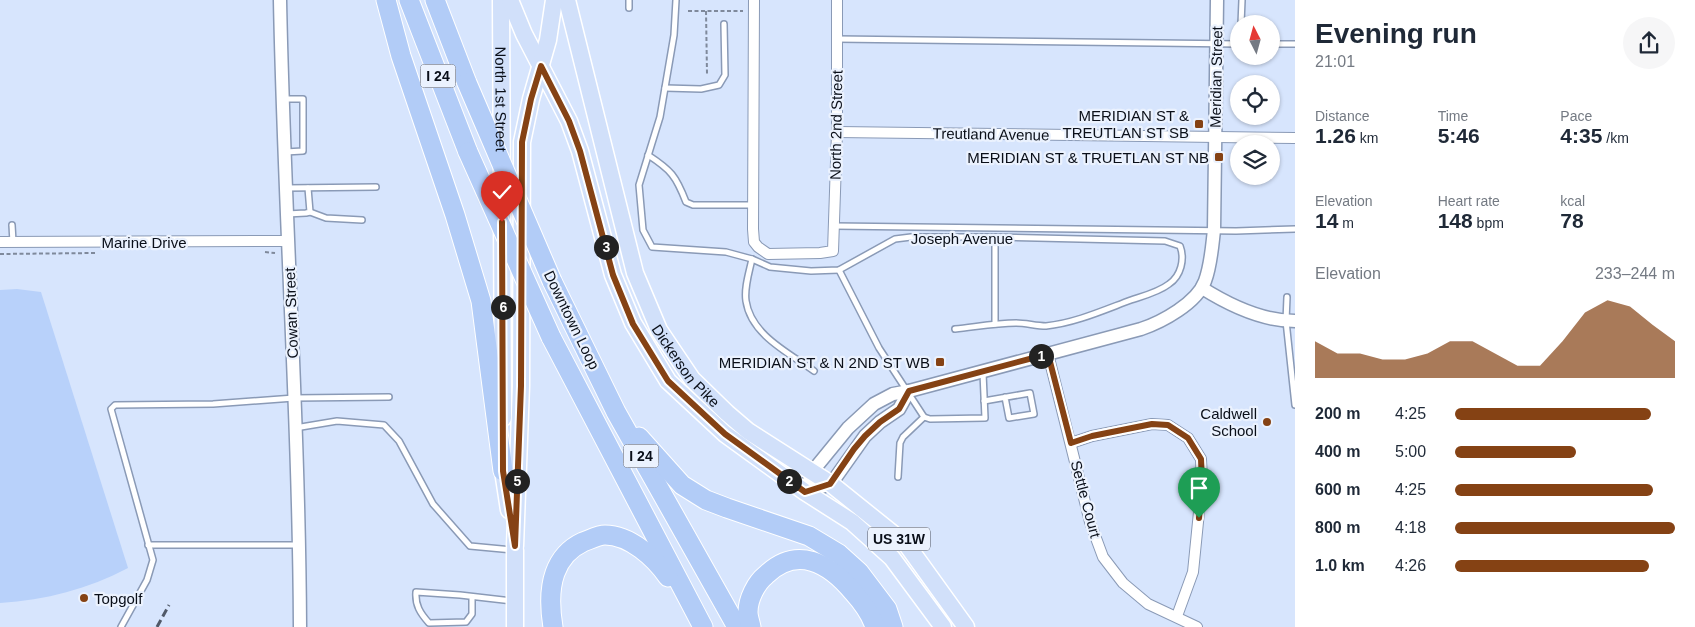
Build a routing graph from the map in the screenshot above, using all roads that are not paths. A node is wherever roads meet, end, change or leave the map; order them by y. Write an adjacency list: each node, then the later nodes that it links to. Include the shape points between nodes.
1 (280, 0): 25 (street, Cowan Street)
2 (386, 0): 66 (highway, via 401,56 481,301)
3 (409, 0): 77 (highway, Downtown Loop / I 24, bridge, via 468,152 551,337)
4 (435, 0): 62 (highway, Downtown Loop / I 24, bridge, via 552,281)
5 (501, 0): 66 (main road, North 1st Street)
6 (510, 0): 23 (main road, Dickerson Pike / US 31W)
7 (554, 0): 23 (main road, North 1st Street)
8 (567, 0): 67 (main road, Dickerson Pike / US 31W, via 634,273 659,330 692,379 727,413 748,431)
9 (630, 0): 15 (lane)
10 (676, 0): 24 (lane, Joseph Avenue)
11 (754, 0): 34 (street)
12 (837, 0): 18 (street, North 2nd Street)
13 (1217, 0): 19 (street, Meridian Street)
14 (1242, 0): 16 (lane)
15 (629, 8)
16 (1242, 15)
17 (724, 24): 24 (lane, via 725,74 719,85 701,89)
18 (837, 39): 19 (lane); 26 (street, North 2nd Street)
19 (1217, 44): 20 (lane); 27 (street, Meridian Street)
20 (1230, 44)
21 (1280, 44): 22 (lane)
22 (1295, 44)
23 (541, 66): 66 (main road, North 1st Street, via 522,142 521,367 515,546); 70 (main road, Dickerson Pike / US 31W, via 569,121 580,151 613,275 633,324 663,373 725,434)
24 (665, 88): 30 (lane, Joseph Avenue)
25 (282, 99): 29 (street, Cowan Street); 29 (lane, via 303,99 303,151)
26 (836, 132): 27 (street, Treutland Avenue); 39 (street, North 2nd Street)
27 (1215, 136): 28 (street, Treutland Avenue); 41 (street, Meridian Street)
28 (1295, 138)
29 (285, 152): 32 (street, Cowan Street)
30 (648, 155): 34 (lane, via 666,166 678,180 686,202 693,205); 46 (lane, Joseph Avenue, via 639,185 643,230 652,247 726,252)
31 (376, 187): 33 (lane)
32 (286, 188): 33 (lane); 36 (street, Cowan Street)
33 (308, 188): 35 (lane)
34 (753, 205): 39 (street, North 2nd Street, via 754,242 768,254 833,250)
35 (310, 212): 36 (lane); 37 (lane, via 326,218)
36 (287, 214): 43 (street, Cowan Street)
37 (362, 220)
38 (12, 225): 45 (lane)
39 (833, 226): 41 (lane)
40 (1295, 229): 41 (lane)
41 (1214, 230): 48 (street, Meridian Street, via 1210,262)
42 (994, 237): 47 (lane, Joseph Avenue, via 895,239); 51 (lane); 51 (lane, Joseph Avenue, via 1165,241 1180,246 1183,254 1180,268 1170,284 1148,294 1070,321 1045,326)
43 (288, 241): 45 (street, Marine Drive); 59 (street, Cowan Street)
44 (0, 242): 45 (street, Marine Drive)
45 (13, 242)
46 (752, 259): 47 (lane, Joseph Avenue, via 770,267); 54 (lane, via 746,302 754,325)
47 (839, 270): 56 (lane, via 879,348)
48 (1202, 288): 50 (street, via 1266,318); 53 (street, via 1157,324)
49 (1287, 297): 50 (lane)
50 (1291, 321): 61 (lane)
51 (995, 324): 52 (lane, Joseph Avenue)
52 (955, 330)
53 (1048, 354): 55 (street); 65 (street, Settle Court)
54 (814, 371)
55 (983, 372): 56 (street); 60 (lane)
56 (909, 391): 63 (lane); 67 (street, via 893,394 874,404 848,428); 69 (street, via 899,409 865,436)
57 (390, 397): 59 (lane)
58 (1005, 397): 58 (lane, via 1009,418 1034,414 1030,393); 60 (lane)
59 (294, 398): 64 (street, Cowan Street); 71 (lane, via 115,406 111,409)
60 (984, 401): 63 (lane, via 985,418)
61 (1295, 405)
62 (616, 412): 82 (highway, Downtown Loop / I 24); 85 (highway, via 682,485 706,500 809,536 839,554 859,572 887,609)
63 (924, 417): 68 (lane, via 900,443)
64 (295, 428): 72 (street, Cowan Street); 73 (lane, via 337,421 384,425 399,441 433,504 470,546)
65 (1071, 443): 76 (street, Settle Court, via 1090,522 1103,557 1123,583 1148,604); 76 (street, via 1152,424 1168,425 1188,438 1201,459 1202,482 1193,572)
66 (503, 471)
67 (812, 472): 69 (main road, Dickerson Pike / US 31W); 70 (street)
68 (898, 477)
69 (830, 484): 70 (street); 87 (main road, Dickerson Pike / US 31W, via 907,545)
70 (805, 492): 86 (main road, Dickerson Pike / US 31W, via 852,522 892,558)
71 (148, 545): 72 (lane); 78 (lane, via 153,560 147,580)
72 (300, 545): 79 (street, Cowan Street)
73 (515, 550): 75 (main road)
74 (472, 597): 74 (lane, via 416,592 421,614 429,623 466,622 472,614); 75 (lane)
75 (515, 602): 80 (main road)
76 (1177, 616): 88 (street, Settle Court)
77 (701, 624): 81 (highway, via 662,567 643,550 623,539 605,535 574,546 562,560 552,588 550,610)
78 (121, 627)
79 (300, 627)
80 (515, 627)
81 (553, 627)
82 (737, 627)
83 (751, 627): 84 (highway, via 748,612 760,579 787,560 804,559 833,570 860,600)
84 (875, 627)
85 (893, 627)
86 (942, 627)
87 (966, 627)
88 (1197, 627)

